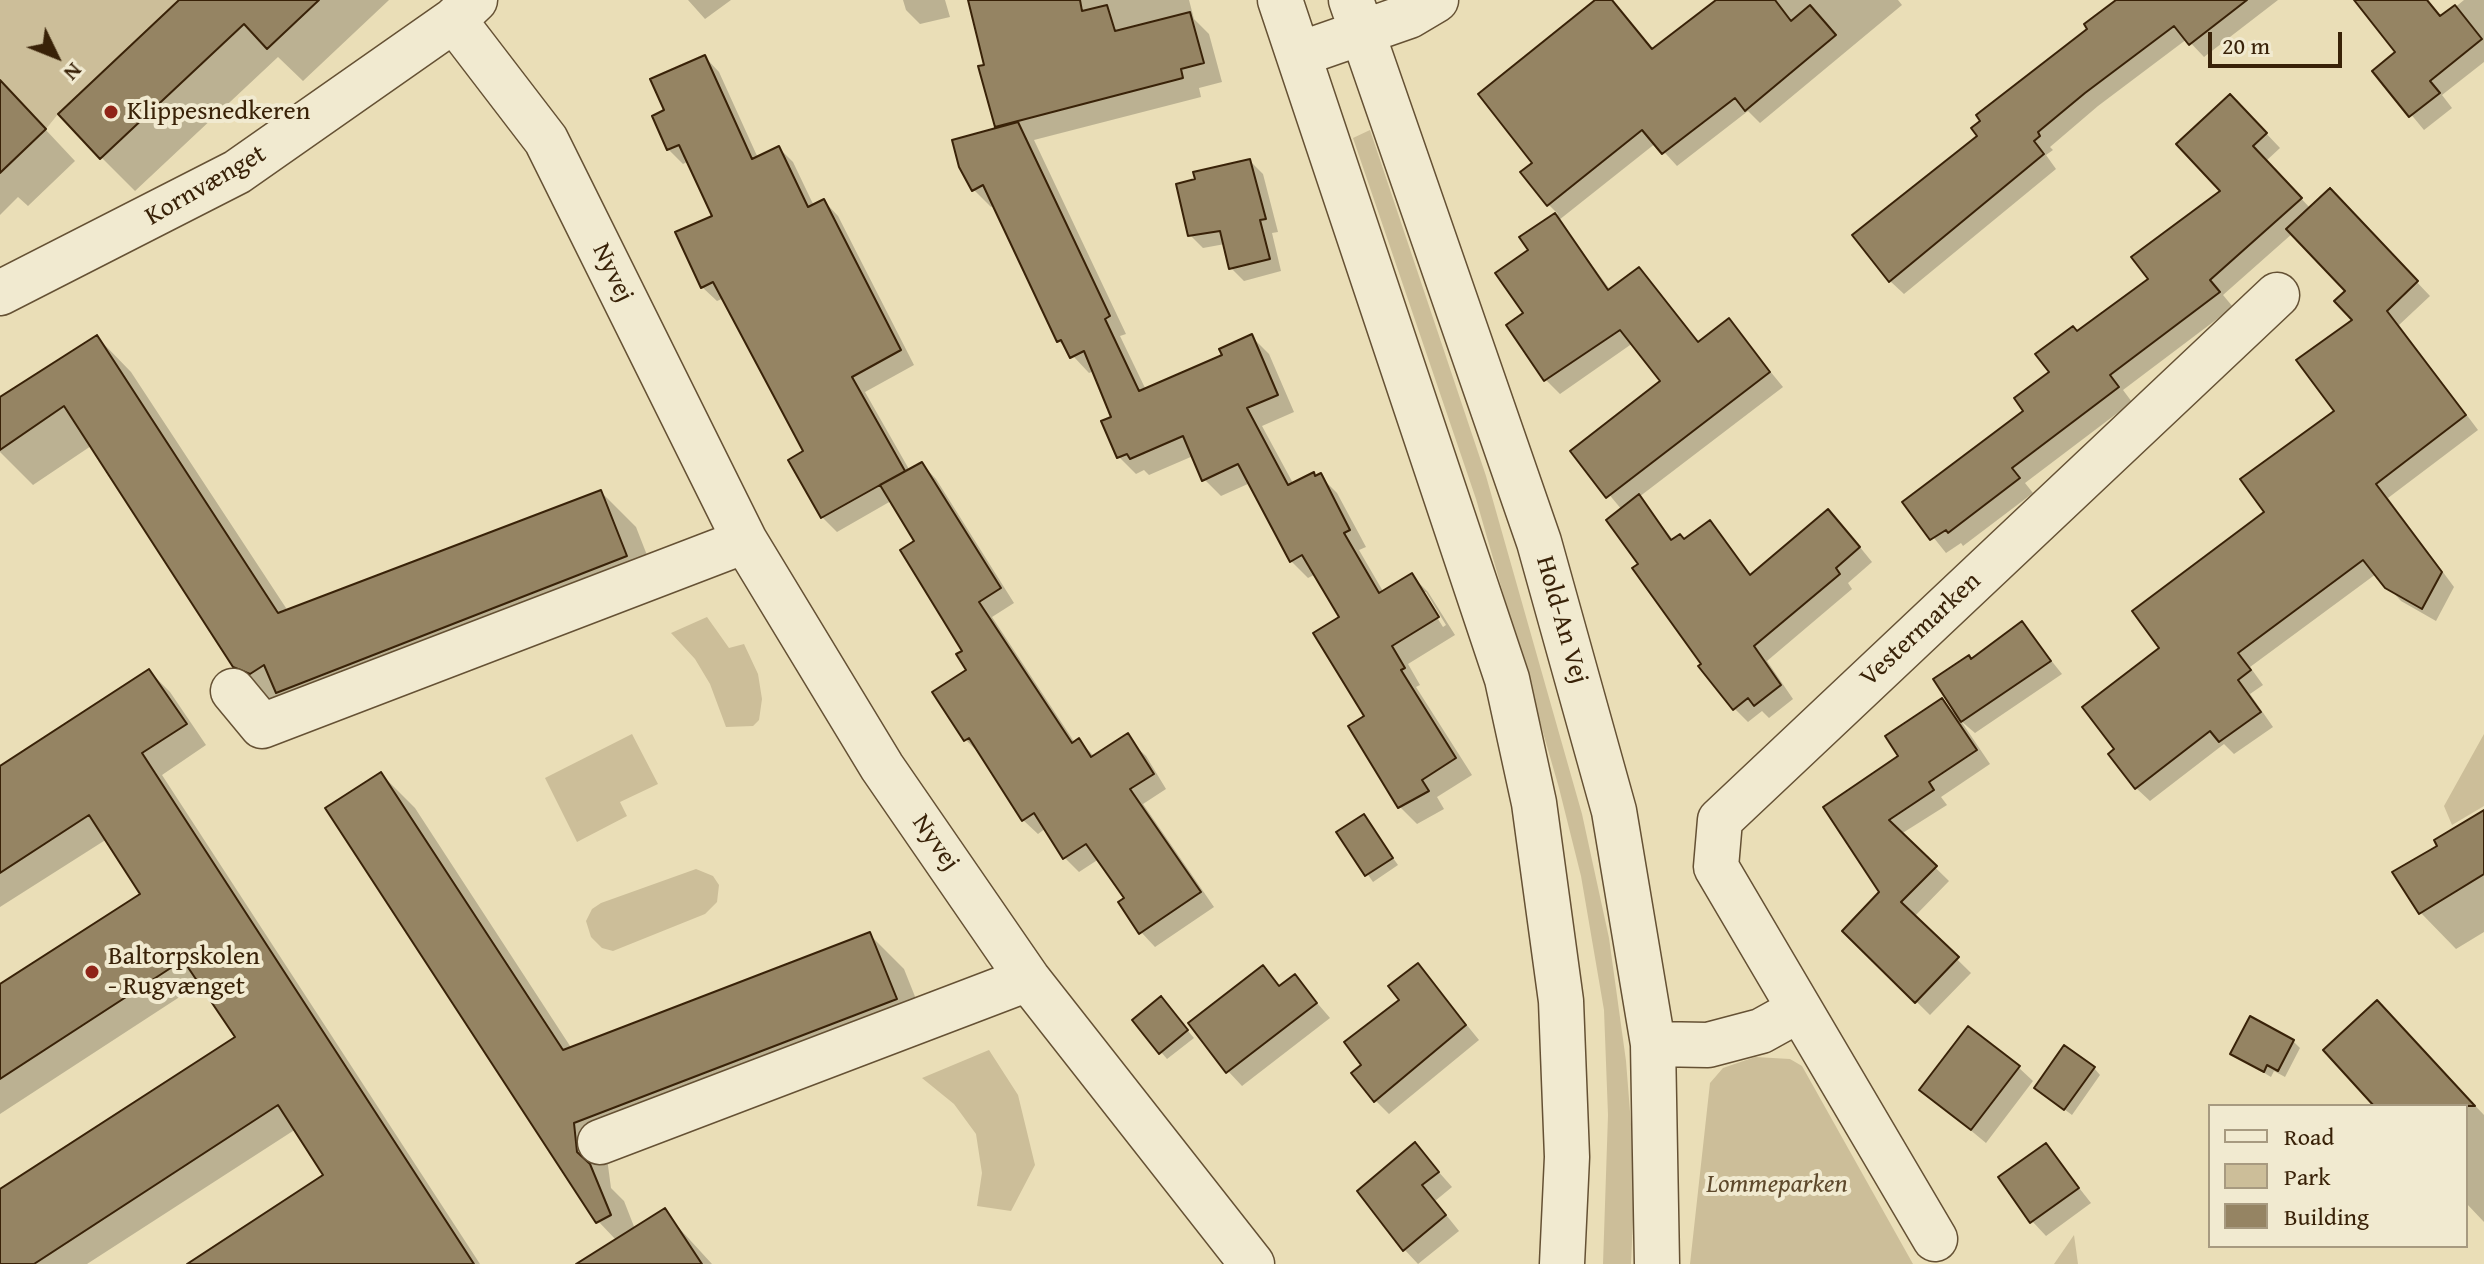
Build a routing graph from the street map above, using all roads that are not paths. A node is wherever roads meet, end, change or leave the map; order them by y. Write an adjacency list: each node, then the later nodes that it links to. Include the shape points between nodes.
1 (1280, 0): 5 (street)
2 (1436, 0): 4 (street, via 1409,16)
3 (465, 10): 6 (street, Kornvænget, via 237,172); 8 (street, Nyvej, via 546,140)
4 (1357, 16): 5 (street); 12 (street, Hold-An Vej, via 1539,542 1614,811)
5 (1300, 54): 16 (street, via 1507,679 1534,803 1561,1001 1567,1157)
6 (0, 293)
7 (2277, 295): 11 (street, Vestermarken, via 1720,820 1716,867)
8 (745, 541): 9 (street, via 262,726); 10 (street, Nyvej, via 882,767)
9 (233, 691)
10 (1028, 979): 13 (street); 15 (street, Nyvej)
11 (1799, 1010): 12 (street, via 1761,1031 1708,1045); 14 (street, Vestermarken)
12 (1653, 1044): 17 (street, Hold-An Vej)
13 (600, 1142)
14 (1935, 1239)
15 (1252, 1264)
16 (1562, 1264)
17 (1657, 1264)

